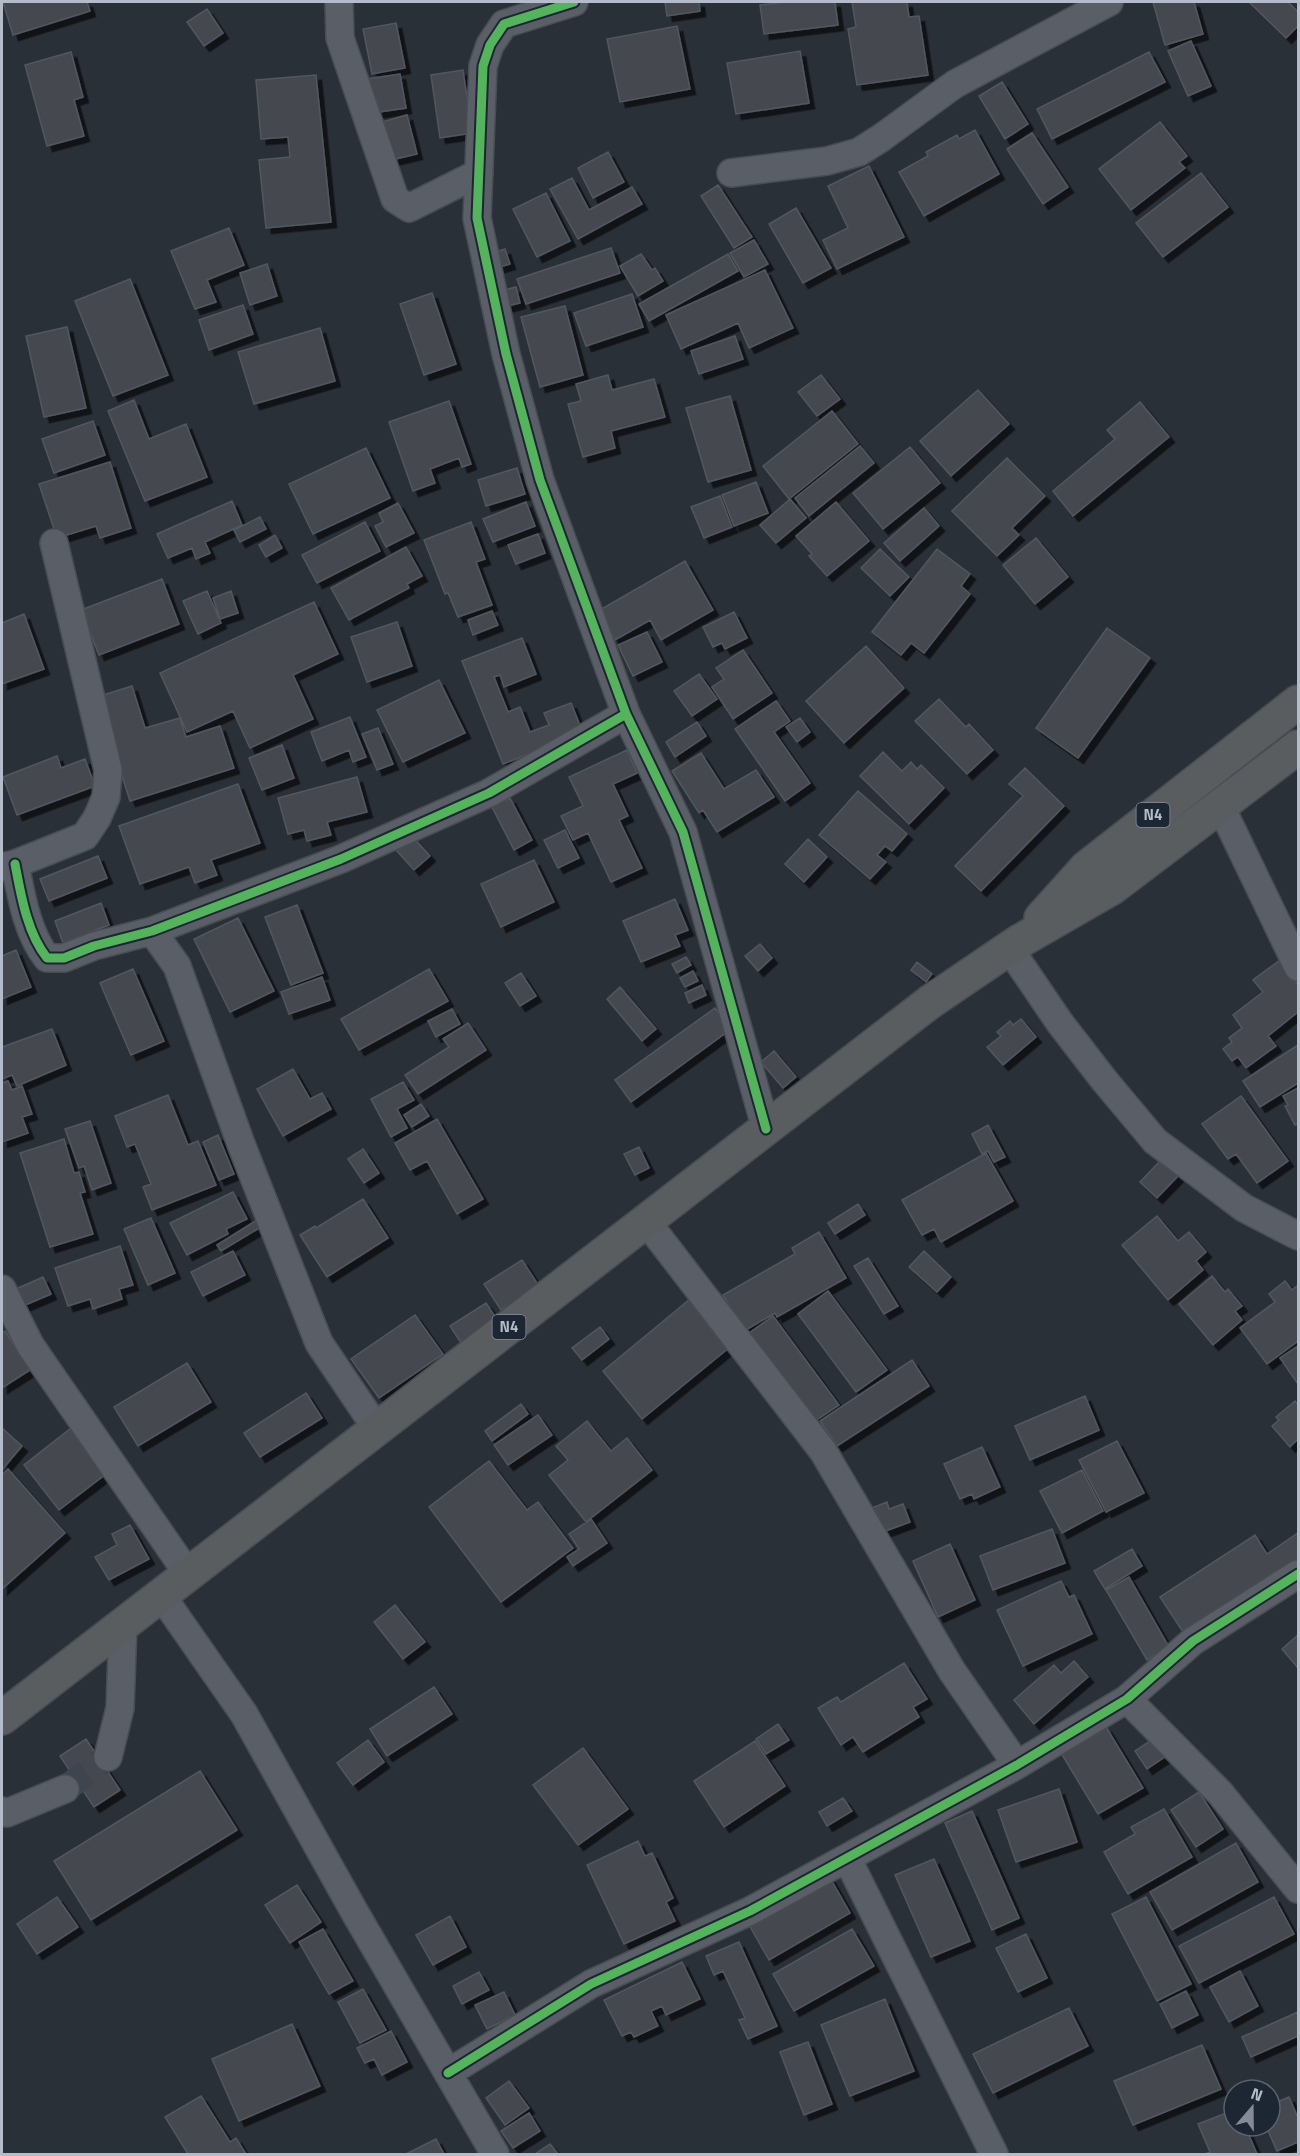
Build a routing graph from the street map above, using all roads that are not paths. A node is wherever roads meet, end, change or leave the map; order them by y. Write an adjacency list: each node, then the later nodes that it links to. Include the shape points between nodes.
1 (339, 2): 4 (street, via 340,38 395,199 410,208)
2 (574, 2): 4 (street, via 504,24 490,45 483,66)
3 (1109, 2): 5 (street, via 955,84 859,152 827,161)
4 (479, 173): 8 (street, via 477,218 506,354 534,458)
5 (731, 173)
6 (54, 543): 11 (street, via 108,770 106,797 85,836)
7 (1299, 702): 13 (highway, N4, via 1086,868)
8 (626, 714): 12 (street, via 489,793 341,859); 15 (street, via 683,832)
9 (1299, 747): 10 (highway, N4)
10 (1220, 805): 13 (highway, N4, via 1112,888); 14 (street)
11 (8, 866): 12 (street, via 37,945 47,958 64,958)
12 (152, 931): 19 (street, via 177,966 319,1343)
13 (1015, 944): 15 (highway, N4, via 930,1002); 17 (street, via 1060,1023 1155,1141 1244,1208)
14 (1299, 967)
15 (766, 1129): 16 (highway, N4)
16 (646, 1221): 19 (highway, N4); 27 (street, via 823,1451 952,1671)
17 (1299, 1236)
18 (2, 1289): 20 (street, via 30,1345)
19 (377, 1429): 20 (highway, N4)
20 (188, 1574): 22 (highway, N4)
21 (1299, 1574): 24 (street, via 1193,1641)
22 (160, 1595): 23 (highway, N4); 32 (street, via 244,1714)
23 (123, 1624): 25 (highway, N4); 26 (street, via 120,1708)
24 (1127, 1699): 27 (street); 31 (street, via 1220,1793)
25 (2, 1718)
26 (108, 1757)
27 (1017, 1765): 30 (street)
28 (65, 1789): 29 (street, via 7,1813)
29 (2, 1811)
30 (847, 1858): 32 (street, via 750,1911 591,1984); 34 (street)
31 (1299, 1889)
32 (448, 2073): 33 (street)
33 (495, 2154)
34 (994, 2154)

